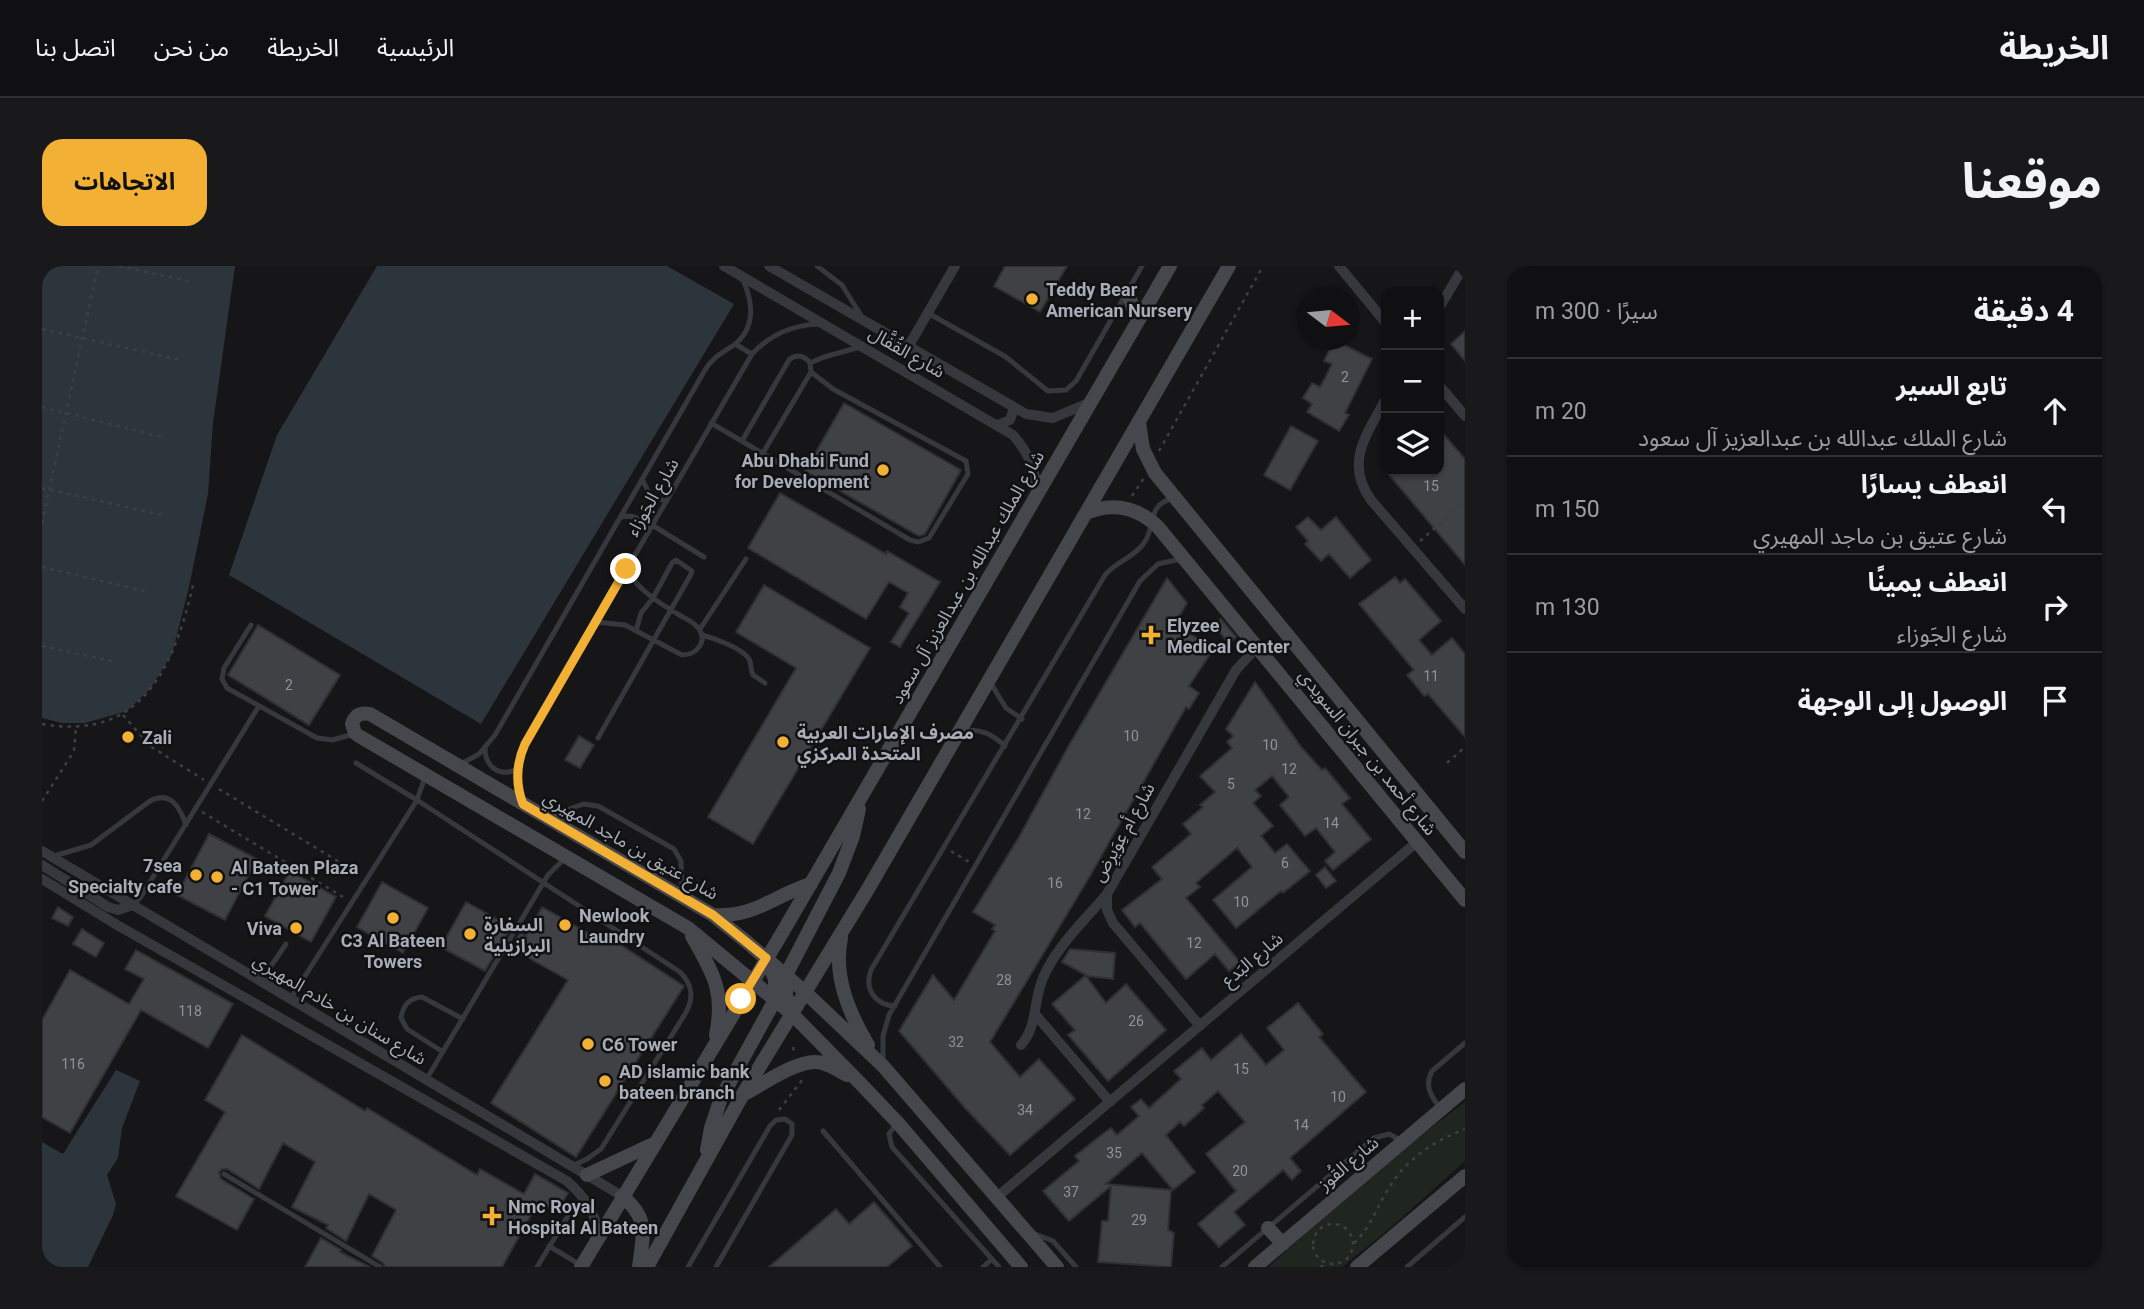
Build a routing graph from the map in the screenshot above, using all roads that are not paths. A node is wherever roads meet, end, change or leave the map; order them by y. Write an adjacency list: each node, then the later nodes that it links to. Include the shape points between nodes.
1 (723, 266): 10 (street, شارع القُفَّال)
2 (769, 266): 16 (street, شارع القُفَّال)
3 (817, 266): 16 (lane, via 842,285)
4 (955, 266): 13 (street)
5 (1142, 266): 11 (lane)
6 (1170, 266): 15 (main road, شارع الملك عبدالله بن عبدالعزيز آل سعود)
7 (1229, 266): 29 (main road)
8 (1339, 266): 14 (street)
9 (1464, 266): 12 (street)
10 (742, 277): 17 (street, شارع القُفَّال); 18 (lane, شارع الجَوزاء, via 751,300 751,318)
11 (1127, 291): 13 (lane, via 1076,381 1060,392 1043,388 1006,357); 15 (main road)
12 (1444, 300)
13 (928, 313): 20 (street)
14 (1381, 317)
15 (1138, 321): 25 (main road, شارع الملك عبدالله بن عبدالعزيز آل سعود)
16 (866, 322): 20 (street, شارع القُفَّال)
17 (823, 324): 19 (street, شارع القُفَّال); 21 (lane, شارع الجَوزاء, via 780,333)
18 (735, 344): 21 (lane); 34 (lane, شارع الجَوزاء, via 710,362)
19 (862, 346): 22 (lane); 31 (street, شارع القُفَّال)
20 (908, 347): 26 (street, شارع القُفَّال)
21 (752, 354): 30 (lane, شارع الجَوزاء)
22 (810, 363): 23 (lane); 32 (lane, via 801,356 789,360)
23 (811, 372): 33 (lane); 33 (lane, via 833,389 965,461 968,474 929,538 914,542)
24 (1444, 391): 28 (street)
25 (1091, 402): 26 (street, شارع القُفَّال, via 1053,418); 35 (main road, شارع الملك عبدالله بن عبدالعزيز آل سعود)
26 (1014, 408): 31 (street, via 1010,420)
27 (1381, 409): 47 (street, via 1362,443 1360,477 1371,500)
28 (1465, 416)
29 (1139, 422): 36 (main road, شارع أحمد بن جبران السويدي, via 1151,466); 38 (main road)
30 (711, 423): 32 (lane); 37 (lane, شارع الجَوزاء)
31 (998, 425): 35 (street, شارع القُفَّال, via 1026,451 1034,469)
32 (742, 441): 33 (lane)
33 (763, 453)
34 (642, 480): 37 (lane, via 650,495); 39 (lane, شارع الجَوزاء)
35 (1035, 498): 68 (main road, شارع الملك عبدالله بن عبدالعزيز آل سعود)
36 (1175, 498): 40 (lane, via 1158,505); 74 (main road, شارع أحمد بن جبران السويدي)
37 (665, 501): 41 (lane, شارع الجَوزاء)
38 (1086, 513): 40 (main road, شارع أحمد بن جبران السويدي, via 1105,507 1125,508); 55 (main road)
39 (621, 517): 41 (lane, via 640,519); 63 (lane, شارع الجَوزاء)
40 (1152, 521): 44 (main road, شارع أحمد بن جبران السويدي); 58 (lane, via 1142,547 1105,575)
41 (650, 528): 42 (lane); 45 (lane, شارع الجَوزاء)
42 (704, 557)
43 (746, 559): 52 (lane)
44 (1184, 559): 54 (main road, شارع أحمد بن جبران السويدي); 98 (lane, via 1158,564 1140,581)
45 (626, 569): 46 (lane); 49 (lane, شارع الجَوزاء)
46 (653, 598): 48 (lane); 48 (lane, via 672,563 676,560 690,567 690,576); 51 (lane, via 641,613)
47 (1465, 609)
48 (671, 610): 52 (lane); 53 (lane)
49 (596, 622): 51 (lane); 66 (lane, شارع الجَوزاء, via 525,744)
50 (251, 625): 57 (lane, via 222,679 227,688)
51 (636, 631): 53 (lane)
52 (701, 632): 53 (lane, via 697,650 688,655); 56 (lane, via 744,654 752,676)
53 (653, 640): 61 (lane)
54 (1257, 647): 73 (main road, شارع أحمد بن جبران السويدي); 81 (street, شارع أم عِوَيرِض, via 1236,670)
55 (989, 680): 58 (lane, via 998,699); 59 (main road)
56 (765, 683)
57 (259, 706): 60 (lane, via 321,739); 72 (lane)
58 (1021, 719): 62 (lane)
59 (959, 731): 62 (lane, via 979,730); 86 (main road)
60 (355, 733): 65 (main road, شارع عتيق بن ماجد المهيري, via 352,724 356,716 370,714); 67 (main road)
61 (598, 738)
62 (1005, 746): 98 (lane, via 869,976 877,1000)
63 (485, 748): 65 (lane, شارع الجَوزاء); 66 (lane, via 486,760 494,769 506,773)
64 (356, 763): 69 (lane)
65 (457, 765): 70 (main road, شارع عتيق بن ماجد المهيري)
66 (517, 769): 70 (lane)
67 (426, 774): 69 (lane); 76 (main road)
68 (861, 799): 80 (main road, شارع الملك عبدالله بن عبدالعزيز آل سعود); 92 (main road, via 839,873)
69 (417, 800): 79 (lane); 96 (lane)
70 (523, 804): 71 (main road, شارع عتيق بن ماجد المهيري)
71 (547, 817): 82 (main road, شارع عتيق بن ماجد المهيري); 82 (lane, via 576,806 598,806 674,849 681,861)
72 (186, 825): 75 (lane, via 177,805 159,797 90,845 66,854); 84 (lane)
73 (1418, 842): 83 (main road, شارع أحمد بن جبران السويدي); 102 (street, شارع البَدع)
74 (1465, 852)
75 (47, 854): 84 (street, شارع سنان بن خادم المهيري)
76 (566, 857): 79 (lane); 87 (main road)
77 (42, 865): 84 (street, via 108,907 118,910)
78 (42, 879): 129 (street, شارع سنان بن خادم المهيري, via 567,1181 590,1207)
79 (543, 883): 101 (lane); 119 (lane, via 680,972 692,995 685,1014 601,1149)
80 (811, 884): 85 (main road, via 746,913); 89 (main road, شارع الملك عبدالله بن عبدالعزيز آل سعود)
81 (1107, 894): 100 (street, via 1047,969); 102 (street, شارع أم عِوَيرِض, via 1113,923)
82 (682, 896): 85 (main road, شارع عتيق بن ماجد المهيري)
83 (1465, 900)
84 (134, 905): 91 (street, شارع سنان بن خادم المهيري)
85 (713, 915): 89 (main road, شارع عتيق بن ماجد المهيري)
86 (845, 927): 95 (main road); 107 (main road, via 838,960 842,984 859,1031)
87 (688, 928): 93 (main road); 104 (main road, via 718,986)
88 (286, 944): 90 (lane)
89 (766, 958): 92 (main road, شارع عتيق بن ماجد المهيري); 93 (main road, شارع الملك عبدالله بن عبدالعزيز آل سعود); 97 (main road, via 775,979)
90 (269, 969): 91 (lane); 94 (lane)
91 (247, 974): 94 (street, شارع سنان بن خادم المهيري)
92 (786, 975): 95 (main road, شارع عتيق بن ماجد المهيري); 99 (main road)
93 (752, 980): 97 (main road); 104 (main road, شارع الملك عبدالله بن عبدالعزيز آل سعود)
94 (269, 988): 96 (street, شارع سنان بن خادم المهيري)
95 (805, 992): 99 (main road); 107 (main road, شارع عتيق بن ماجد المهيري)
96 (290, 1000): 108 (street, شارع سنان بن خادم المهيري)
97 (775, 1000): 99 (main road); 118 (main road, via 721,1098)
98 (895, 1006): 107 (lane, via 885,1025)
99 (792, 1014): 109 (main road); 111 (main road)
100 (1035, 1014): 105 (street, via 1030,1034); 112 (street)
101 (463, 1019): 106 (lane); 106 (lane, via 422,997 405,1005 403,1024 407,1029)
102 (1200, 1026): 112 (street, شارع البَدع)
103 (1465, 1043): 113 (lane, via 1429,1078 1429,1092)
104 (713, 1045): 117 (main road, شارع الملك عبدالله بن عبدالعزيز آل سعود)
105 (1021, 1045)
106 (443, 1052): 108 (lane)
107 (883, 1066): 124 (main road, شارع عتيق بن ماجد المهيري)
108 (426, 1080): 119 (street, شارع سنان بن خادم المهيري)
109 (859, 1082): 111 (main road, via 813,1062); 114 (main road)
110 (1465, 1089): 113 (main road, شارع القُوز)
111 (743, 1094): 118 (main road)
112 (1110, 1102): 124 (street, شارع البَدع)
113 (1441, 1109): 116 (main road, شارع القُوز)
114 (898, 1123): 132 (lane, via 889,1133 892,1147); 143 (main road)
115 (823, 1130): 140 (lane)
116 (1402, 1142): 127 (lane, via 1389,1134 1374,1138); 130 (main road, شارع القُوز)
117 (653, 1145): 121 (main road); 123 (main road, شارع الملك عبدالله بن عبدالعزيز آل سعود)
118 (706, 1158): 137 (main road)
119 (571, 1166): 121 (street, شارع سنان بن خادم المهيري)
120 (224, 1174): 134 (lane)
121 (587, 1175): 123 (street, شارع سنان بن خادم المهيري)
122 (1465, 1176): 148 (main road)
123 (622, 1196): 129 (main road, شارع الملك عبدالله بن عبدالعزيز آل سعود); 136 (main road, via 643,1224)
124 (998, 1197): 128 (main road, شارع عتيق بن ماجد المهيري)
125 (568, 1216): 131 (lane)
126 (1465, 1217): 149 (lane)
127 (1268, 1228): 130 (main road); 146 (lane)
128 (1027, 1231): 144 (main road, شارع عتيق بن ماجد المهيري); 145 (lane, via 1054,1241)
129 (599, 1235): 133 (main road, شارع الملك عبدالله بن عبدالعزيز آل سعود)
130 (1283, 1244): 147 (main road, شارع القُوز)
131 (550, 1245): 133 (lane); 135 (lane)
132 (992, 1259): 141 (lane); 142 (lane)
133 (581, 1266)
134 (380, 1267)
135 (537, 1267)
136 (639, 1267)
137 (647, 1267)
138 (688, 1267): 139 (lane, via 770,1126 780,1118 792,1124 792,1135)
139 (716, 1267)
140 (940, 1267)
141 (983, 1267)
142 (999, 1267)
143 (1021, 1267)
144 (1057, 1267)
145 (1076, 1267)
146 (1222, 1267)
147 (1255, 1267)
148 (1357, 1267)
149 (1407, 1267)

